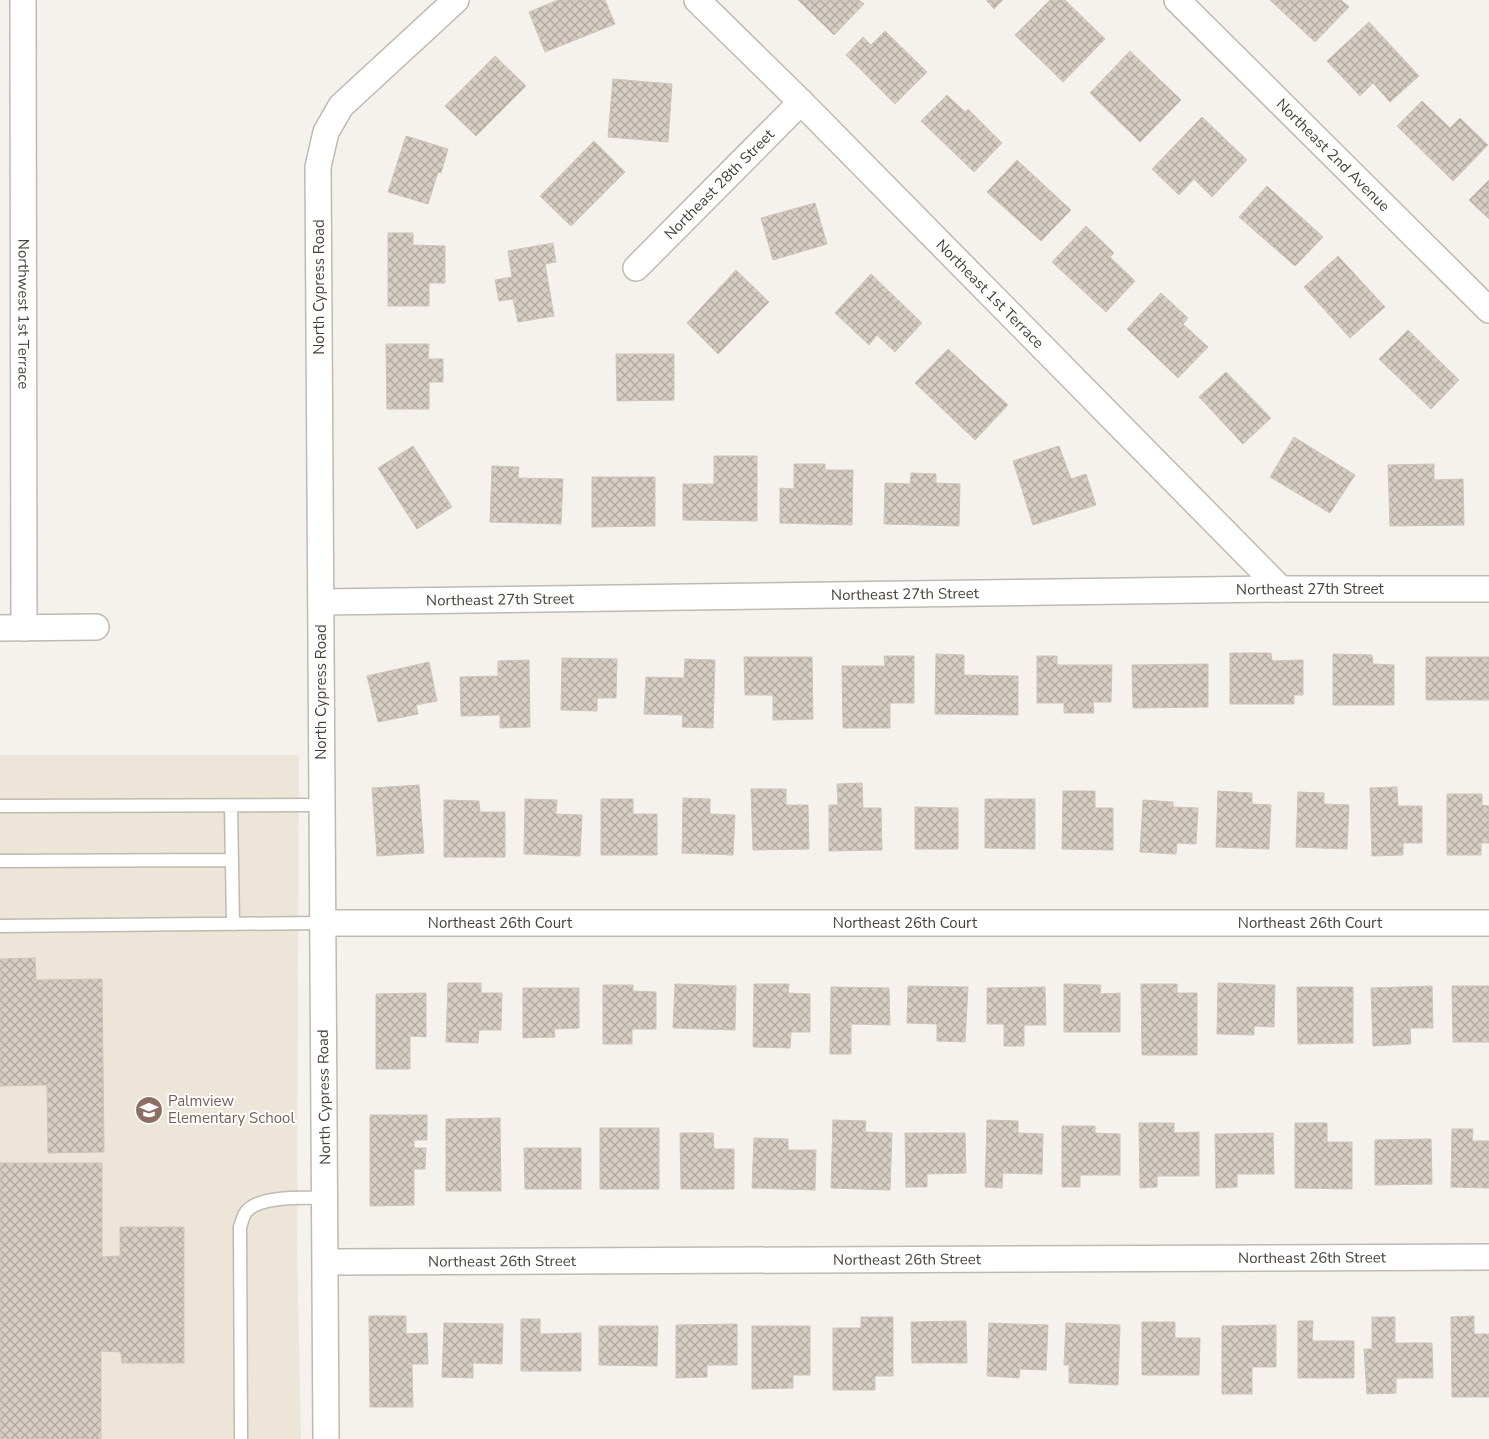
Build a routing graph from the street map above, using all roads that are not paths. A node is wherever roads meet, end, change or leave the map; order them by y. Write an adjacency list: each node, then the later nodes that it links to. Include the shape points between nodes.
1 (23, 0): 6 (street, Northwest 1st Terrace)
2 (456, 0): 12 (street, North Cypress Road, via 341,106 326,132 318,167)
3 (697, 0): 5 (street, Northeast 1st Terrace)
4 (1177, 0): 8 (street, Northeast 2nd Avenue)
5 (801, 102): 7 (street, Northeast 28th Street); 10 (street, Northeast 1st Terrace)
6 (11, 161): 9 (street, Northwest 1st Terrace)
7 (636, 268)
8 (1489, 310)
9 (11, 396): 14 (street, Northwest 1st Terrace)
10 (1281, 589): 11 (street, Northeast 27th Street); 12 (street, Northeast 27th Street)
11 (1489, 589)
12 (321, 602): 15 (street, North Cypress Road)
13 (96, 627): 14 (street)
14 (12, 628)
15 (321, 805): 17 (lane); 20 (street, North Cypress Road)
16 (0, 806): 17 (lane)
17 (231, 806): 18 (lane)
18 (232, 860): 19 (lane); 22 (lane)
19 (0, 861)
20 (322, 923): 21 (street, Northeast 26th Court); 22 (lane); 24 (street, North Cypress Road)
21 (1489, 923)
22 (233, 924): 23 (lane)
23 (0, 926)
24 (325, 1198): 26 (street, North Cypress Road); 27 (lane, via 260,1202 246,1211 240,1227)
25 (1489, 1258): 26 (street, Northeast 26th Street)
26 (326, 1262): 28 (street, North Cypress Road)
27 (241, 1439)
28 (326, 1439)

